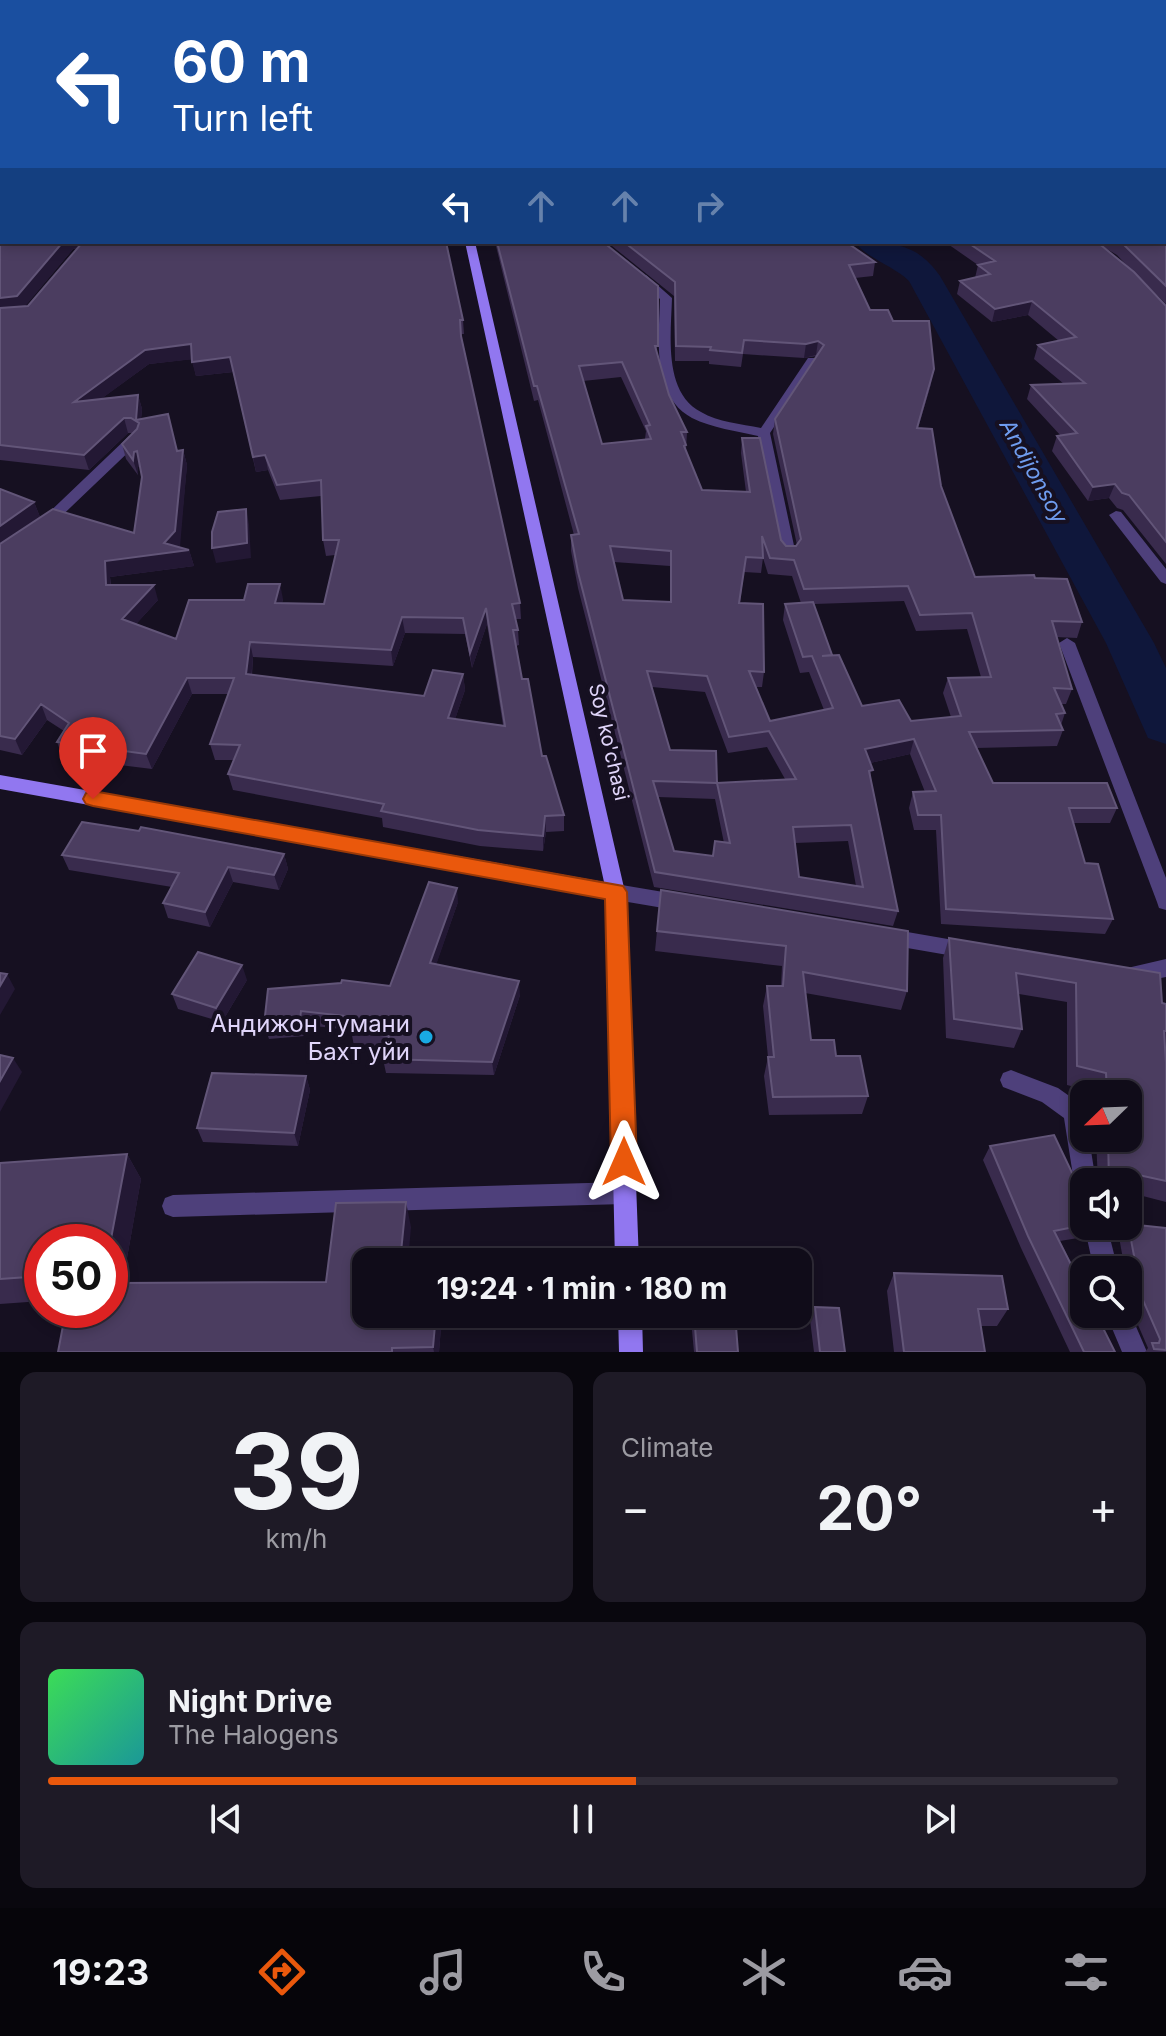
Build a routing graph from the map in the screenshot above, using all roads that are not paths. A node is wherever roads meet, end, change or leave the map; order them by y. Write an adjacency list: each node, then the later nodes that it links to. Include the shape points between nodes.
1 (470, 244): 12 (main road, Soy ko'chasi)
2 (632, 269): 4 (street, via 666,298 665,372 676,394 695,415)
3 (812, 361): 4 (street)
4 (764, 433): 8 (street)
5 (134, 439): 7 (street)
6 (1116, 515): 9 (street)
7 (33, 532)
8 (789, 555)
9 (1166, 579)
10 (1067, 643): 13 (street)
11 (0, 782): 12 (main road)
12 (616, 892): 14 (street); 21 (main road, Soy ko'chasi)
13 (1166, 902)
14 (708, 907)
15 (878, 935): 16 (street)
16 (986, 953)
17 (1166, 968): 18 (street)
18 (1109, 974)
19 (1011, 1080): 20 (street, via 1050,1095 1074,1112)
20 (1083, 1168)
21 (624, 1193): 22 (street); 23 (main road, Soy ko'chasi)
22 (173, 1206)
23 (626, 1248)
24 (630, 1328): 26 (main road)
25 (1124, 1328): 27 (street)
26 (631, 1352)
27 (1135, 1352)

